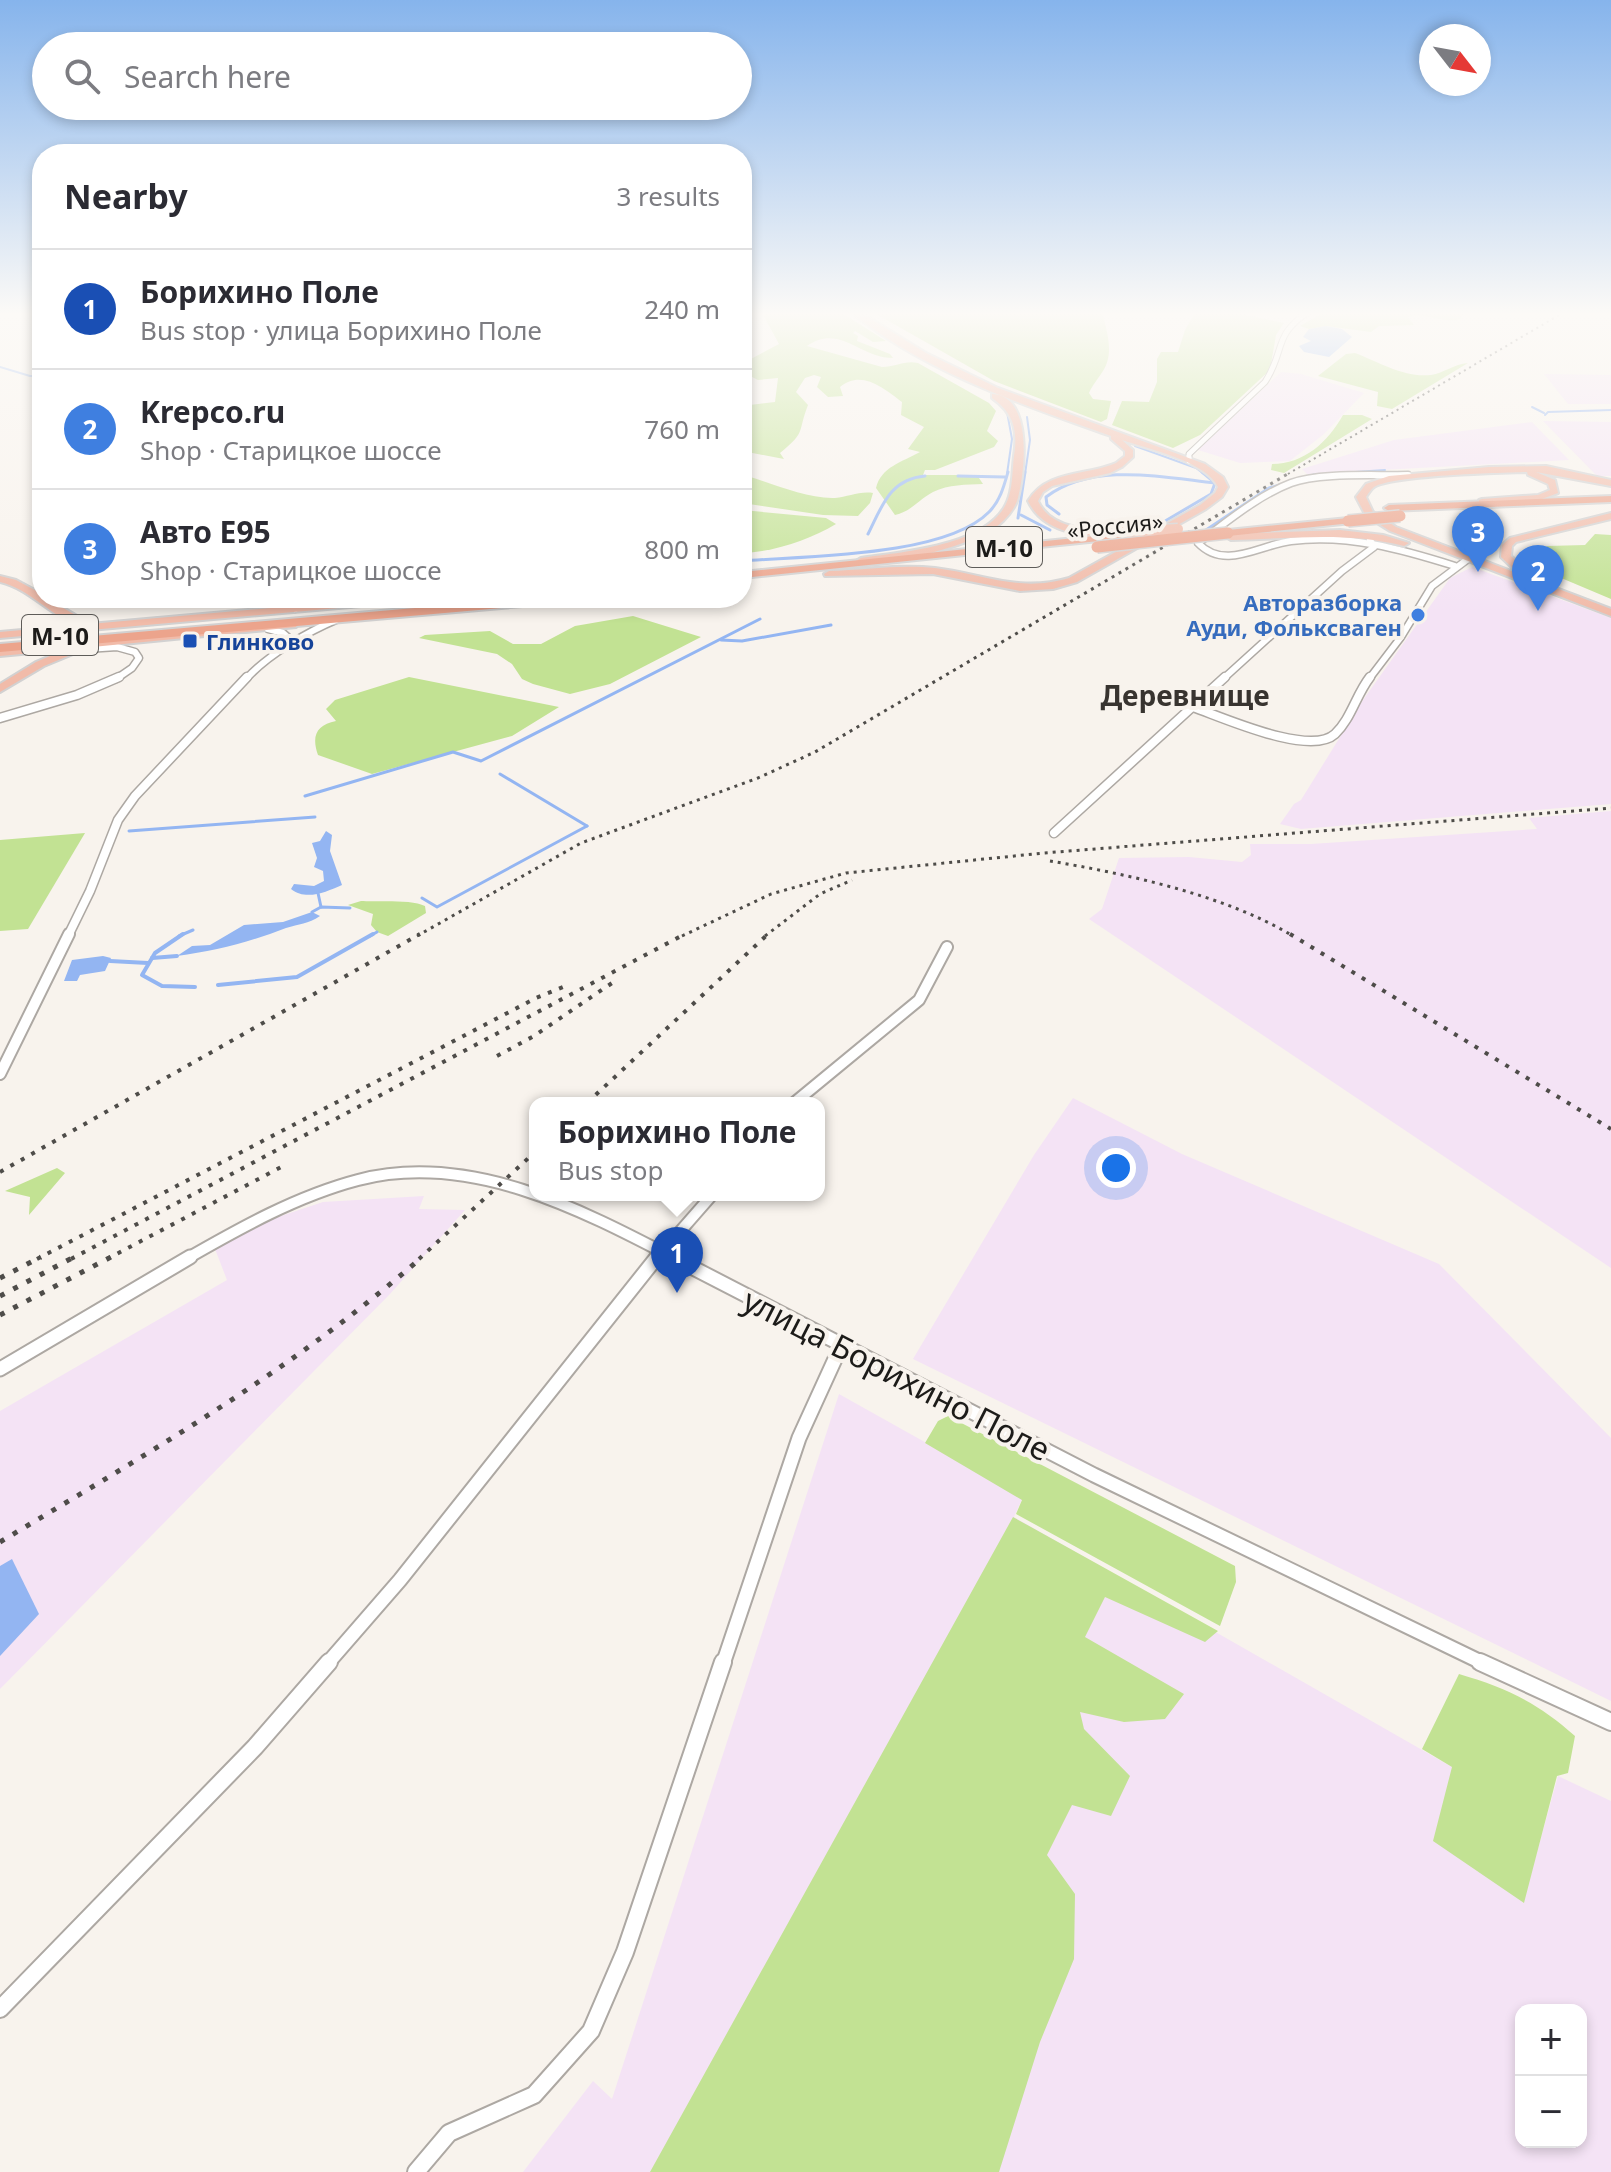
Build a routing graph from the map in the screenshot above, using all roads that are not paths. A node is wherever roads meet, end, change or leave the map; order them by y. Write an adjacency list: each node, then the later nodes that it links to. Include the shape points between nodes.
1 (1050, 412): 4 (main road)
2 (1233, 412): 5 (street, via 1189,454)
3 (1016, 414): 19 (main road, via 1021,430 1013,497 999,520 938,547)
4 (1098, 429): 5 (main road); 14 (main road, via 1125,445 1126,462 1046,485 1033,504 1044,517 1067,527)
5 (1189, 461): 19 (main road, via 1219,477 1219,495 1063,584 1020,588 933,571)
6 (1489, 470): 7 (main road); 8 (main road, via 1546,469); 10 (main road, via 1536,475 1556,489 1545,496)
7 (1410, 475): 17 (street, via 1293,482 1251,504 1198,543 1209,552 1234,556 1288,541); 18 (main road, via 1369,486 1362,505 1393,529)
8 (1611, 483)
9 (1611, 499): 10 (highway, М-10)
10 (1482, 502): 13 (highway, М-10, via 1389,508)
11 (1611, 505): 13 (highway, М-10, bridge)
12 (1611, 516): 24 (main road, via 1525,535 1506,549 1508,560 1520,572)
13 (1344, 517): 15 (highway, «Россия» / М-10, via 1240,523); 16 (highway, «Россия» / М-10)
14 (1122, 534): 15 (highway, «Россия» / М-10, bridge); 19 (highway, «Россия» / М-10)
15 (1176, 534): 16 (highway, «Россия» / М-10, bridge); 19 (highway, «Россия» / М-10, bridge, via 1097,547)
16 (1229, 535): 18 (main road, via 1352,532)
17 (1370, 540): 18 (street); 45 (street, via 1374,547)
18 (1460, 560): 24 (main road); 45 (street, via 1432,586 1332,737 1282,738)
19 (827, 571): 20 (highway, «Россия» / М-10); 22 (highway, «Россия» / М-10)
20 (752, 575)
21 (0, 579): 23 (main road)
22 (752, 582)
23 (32, 592)
24 (1583, 603): 31 (main road)
25 (43, 608): 38 (main road, via 36,622)
26 (53, 608): 36 (main road, via 69,619)
27 (306, 608): 30 (main road)
28 (362, 608): 34 (highway, М-10)
29 (452, 608): 32 (highway, М-10)
30 (295, 609): 35 (main road)
31 (1611, 613)
32 (346, 617): 33 (highway, М-10); 40 (street)
33 (326, 619): 37 (main road); 42 (highway, М-10)
34 (218, 621): 35 (main road); 38 (highway, М-10)
35 (153, 622): 36 (main road)
36 (111, 625): 38 (main road)
37 (268, 629): 39 (main road); 40 (street, via 287,635)
38 (0, 637)
39 (100, 644): 41 (main road); 42 (main road)
40 (288, 648): 49 (street, via 256,668 118,820 90,891)
41 (72, 650): 43 (main road); 46 (street, via 117,647 139,658 119,678)
42 (0, 651): 43 (main road, via 19,662)
43 (13, 680): 44 (main road)
44 (0, 689)
45 (1193, 707): 47 (street)
46 (0, 718)
47 (1054, 833)
48 (947, 947): 50 (street, via 919,1000)
49 (0, 1074)
50 (801, 1097)
51 (529, 1195): 56 (street, улица Борихино Поле, via 480,1178 423,1172 388,1174 318,1192 190,1256)
52 (548, 1201): 54 (street, улица Борихино Поле)
53 (707, 1201): 54 (street)
54 (662, 1251): 55 (street, улица Борихино Поле); 58 (street, via 400,1580 266,1736)
55 (841, 1346): 57 (street, улица Борихино Поле, via 1226,1543); 59 (street, via 799,1438 625,1952 591,2031 534,2095 449,2133)
56 (0, 1369)
57 (1611, 1722)
58 (0, 2009)
59 (416, 2172)

